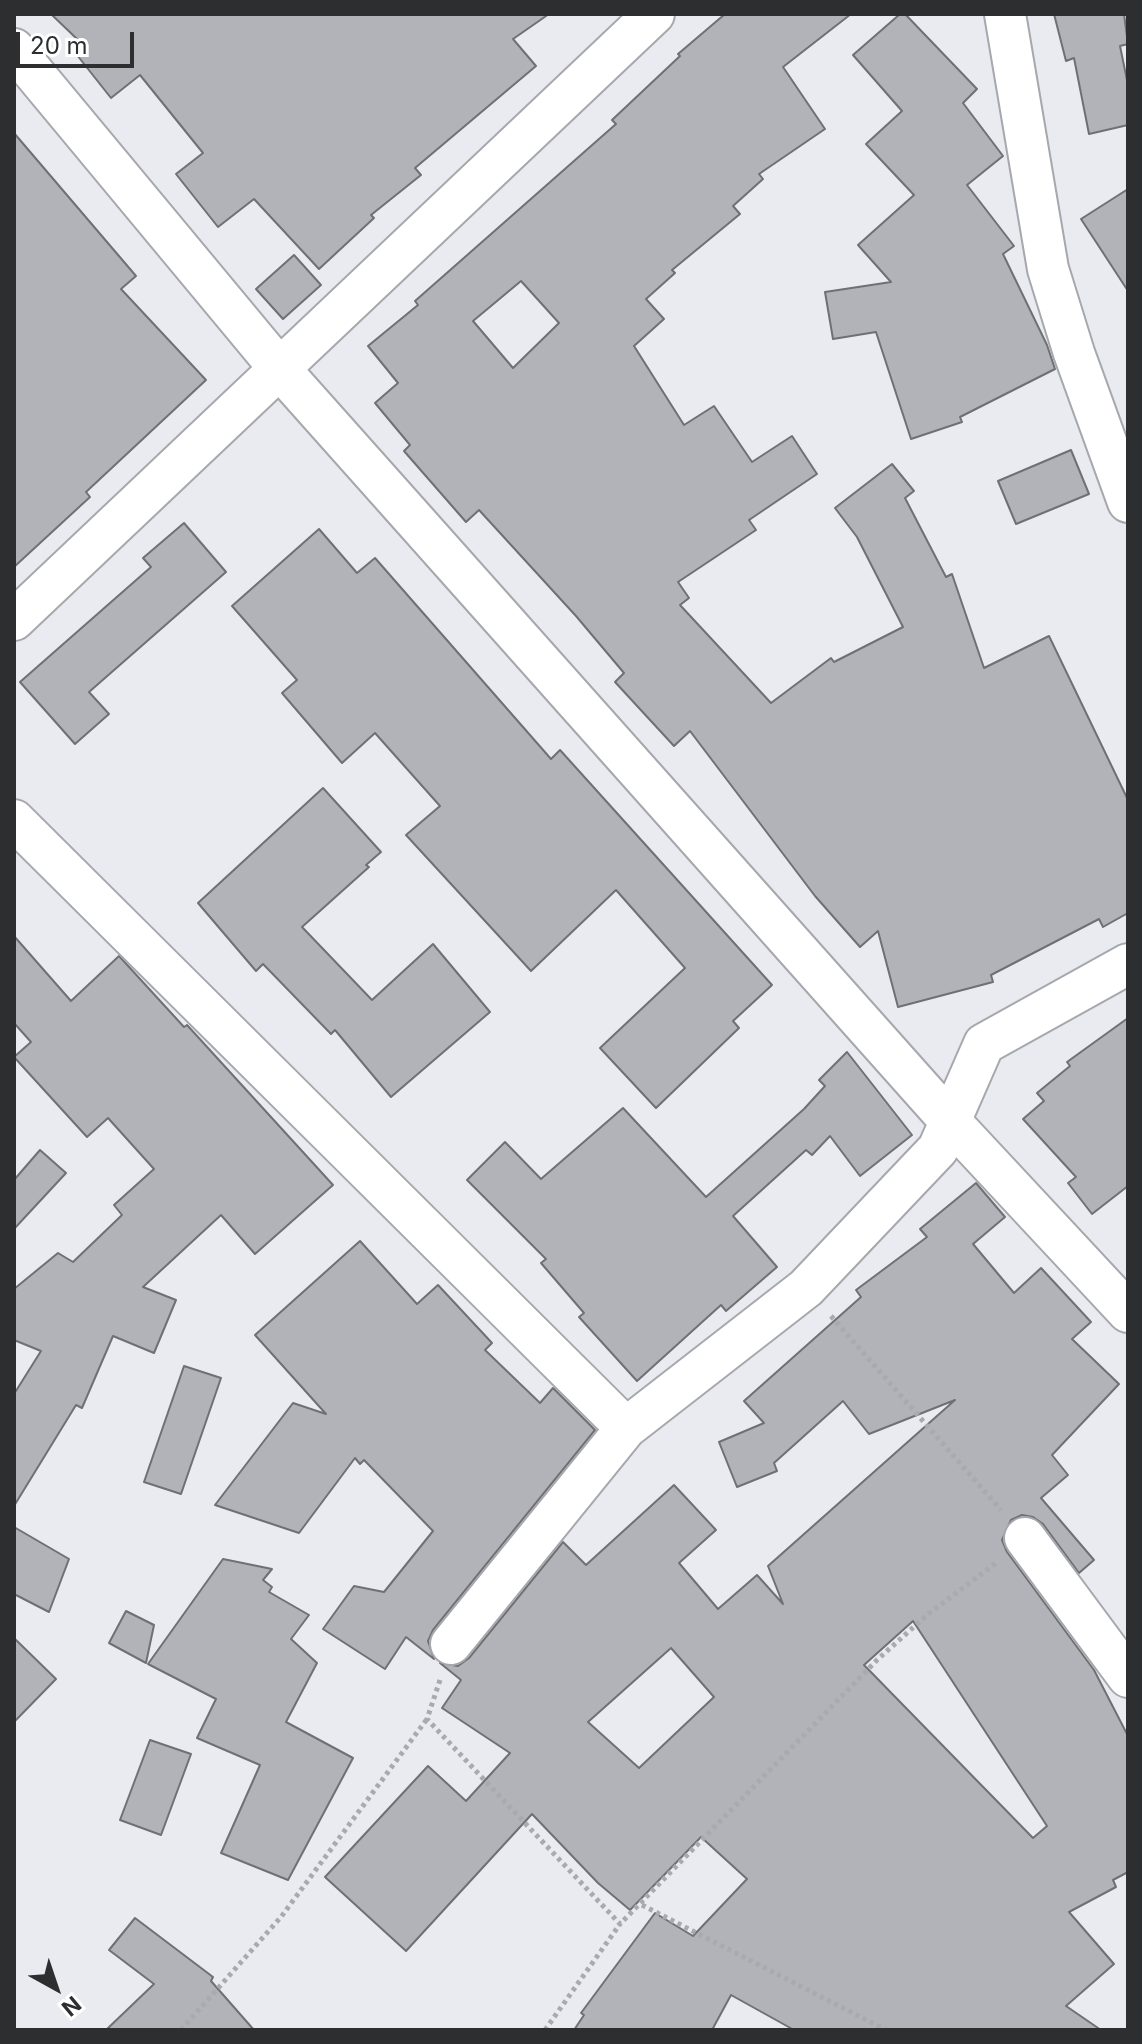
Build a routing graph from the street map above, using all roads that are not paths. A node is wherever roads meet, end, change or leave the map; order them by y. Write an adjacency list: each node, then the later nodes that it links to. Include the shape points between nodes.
1 (1005, 14): 5 (street, via 1048,269)
2 (650, 15): 4 (street)
3 (14, 49): 4 (street)
4 (279, 368): 6 (street); 9 (street)
5 (1128, 502)
6 (14, 620)
7 (14, 820): 11 (street)
8 (1128, 964): 9 (street, via 984,1044)
9 (949, 1120): 10 (street); 11 (street, via 938,1149 806,1288)
10 (1128, 1312)
11 (626, 1428): 13 (street)
12 (1025, 1538): 14 (street)
13 (451, 1644)
14 (1128, 1677)

